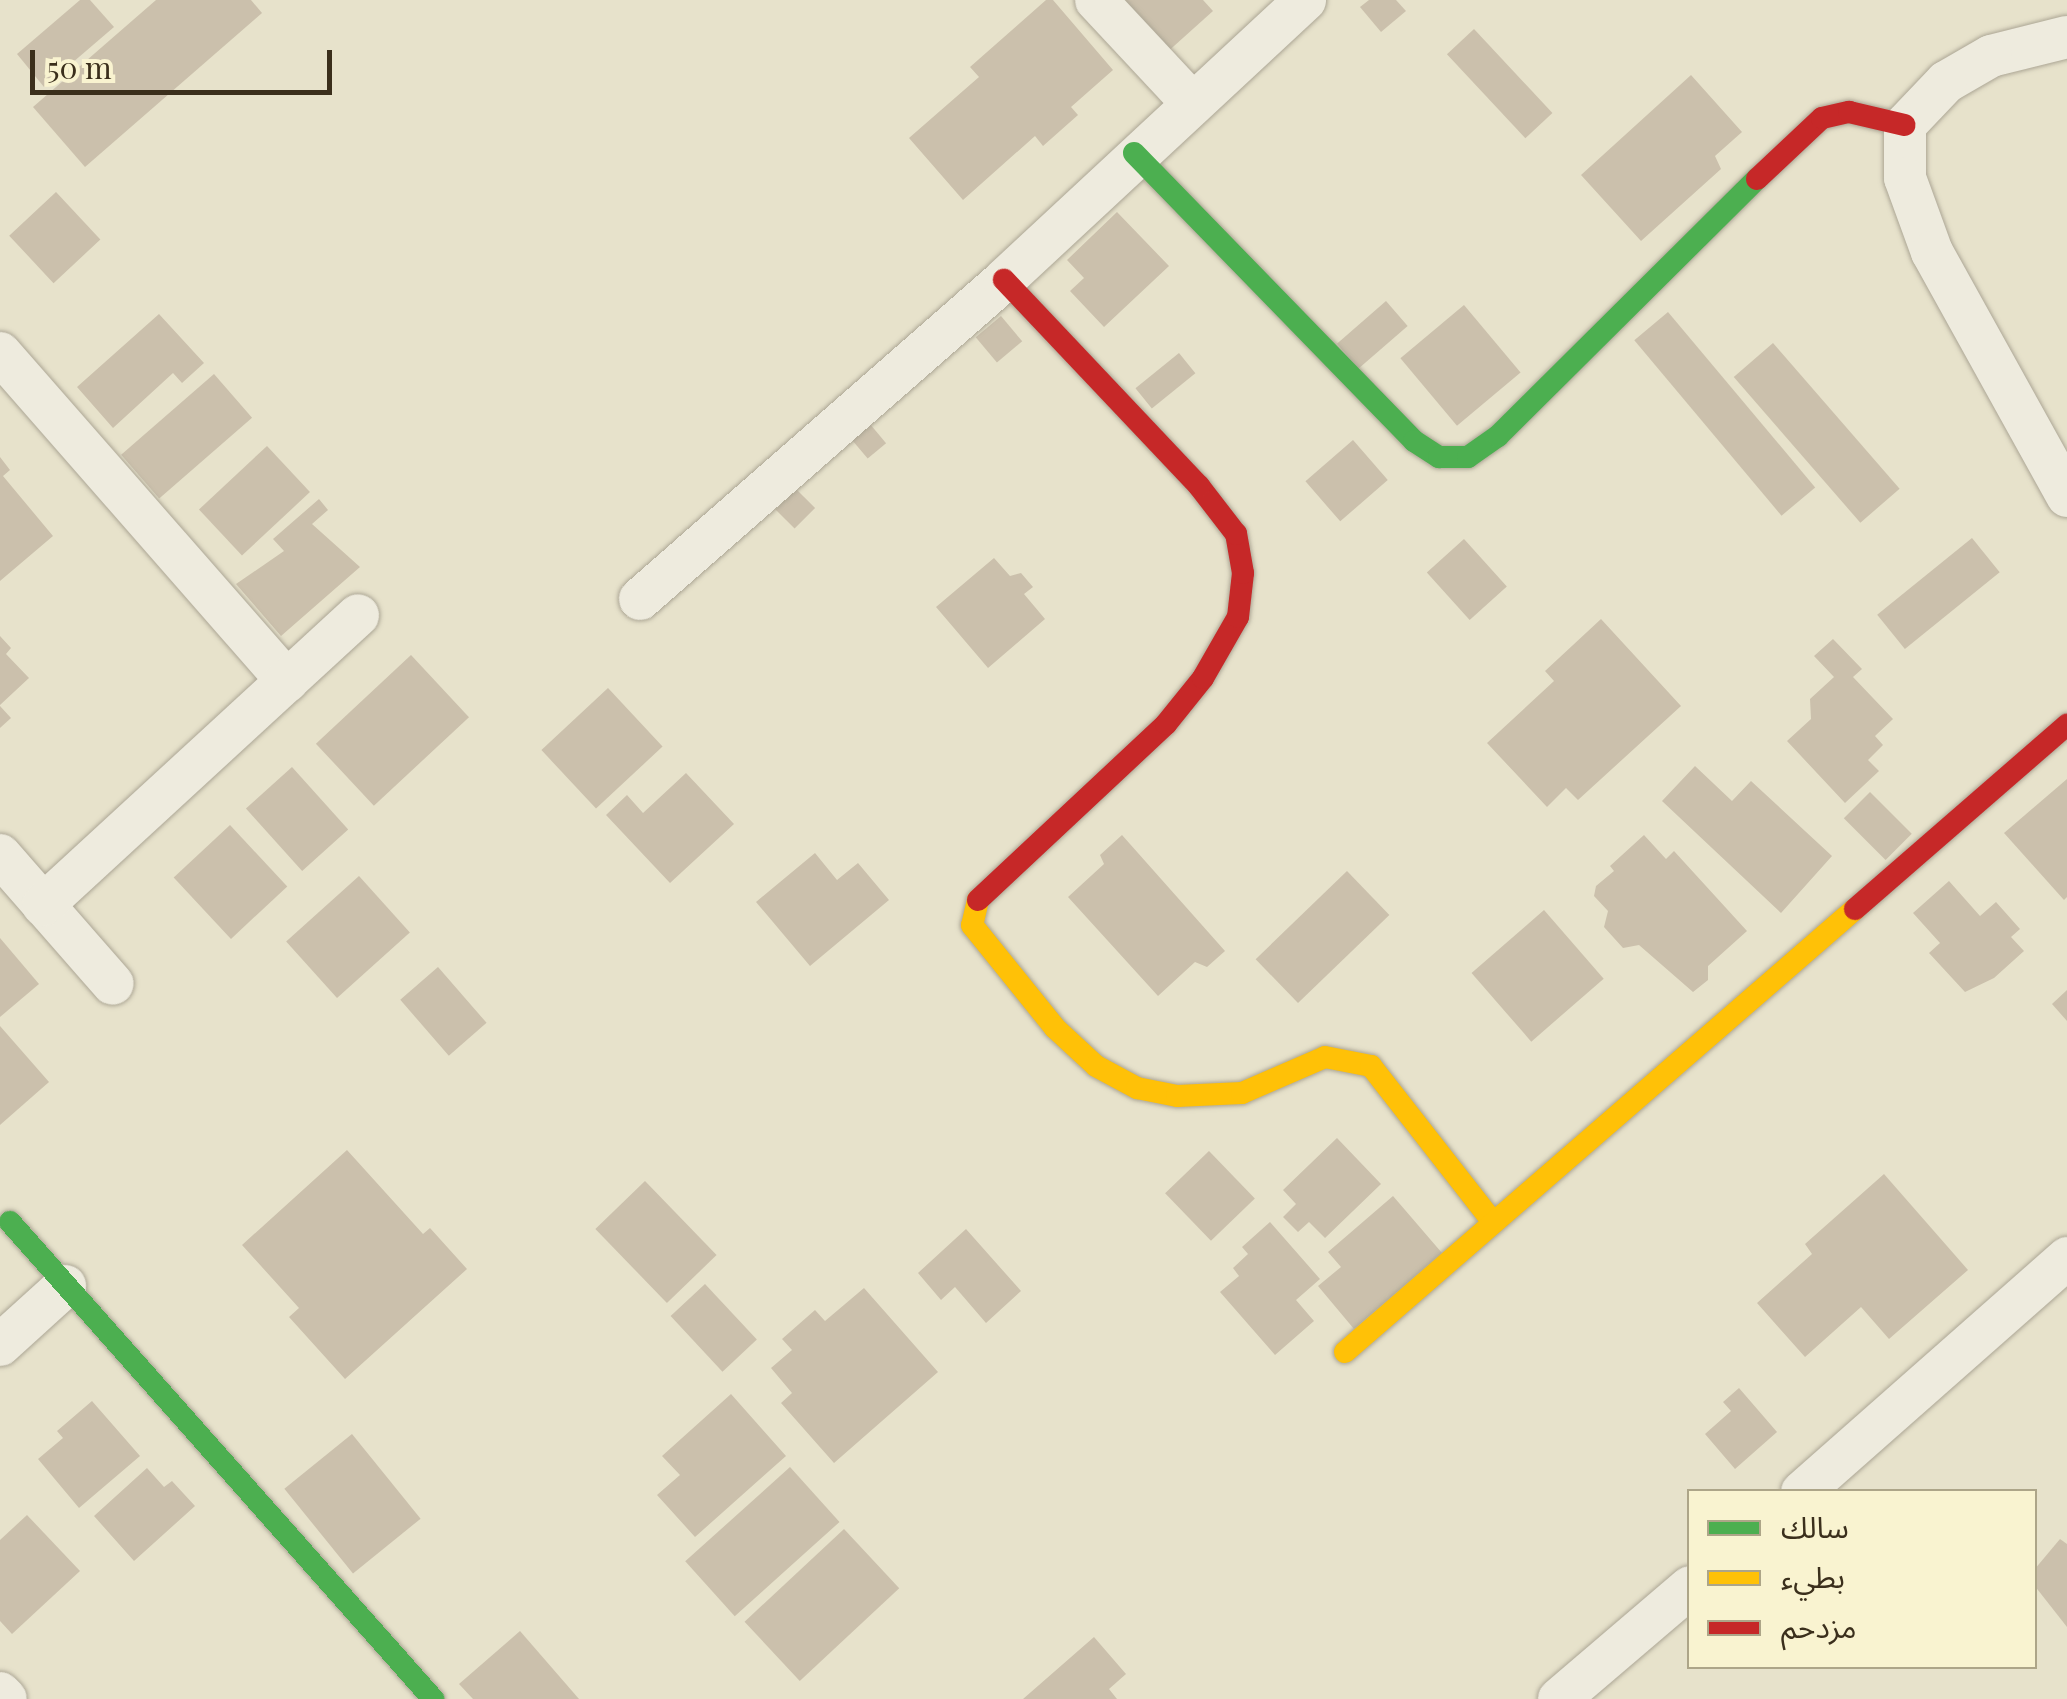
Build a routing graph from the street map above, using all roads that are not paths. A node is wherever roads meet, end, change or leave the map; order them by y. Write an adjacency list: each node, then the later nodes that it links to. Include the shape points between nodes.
1 (1096, 0): 4 (street)
2 (1305, 0): 4 (street)
3 (2067, 38): 5 (street, via 1991,56 1946,82)
4 (1191, 102): 6 (street)
5 (1905, 125): 6 (street, via 1849,112 1822,118 1649,280 1498,436 1468,457 1439,457 1414,441); 9 (street, via 1905,178 1932,252)
6 (1134, 153): 7 (street)
7 (1004, 280): 10 (street); 18 (street, via 1199,486 1236,534 1243,573 1238,616 1203,678 1166,724 978,900 972,925 1055,1028 1096,1066 1137,1088 1177,1096 1242,1093 1324,1057 1371,1066)
8 (0, 353): 12 (street)
9 (2067, 496)
10 (640, 599)
11 (358, 616): 12 (street)
12 (287, 681): 15 (street)
13 (2067, 725): 18 (street)
14 (0, 855): 15 (street)
15 (43, 905): 16 (street)
16 (113, 984)
17 (10, 1222): 20 (street)
18 (1493, 1222): 22 (street)
19 (2067, 1258): 23 (street)
20 (66, 1286): 21 (street); 27 (street)
21 (0, 1345)
22 (1345, 1352)
23 (1805, 1489)
24 (1687, 1591): 28 (street)
25 (0, 1693): 26 (street)
26 (6, 1699)
27 (433, 1699)
28 (1559, 1699)

